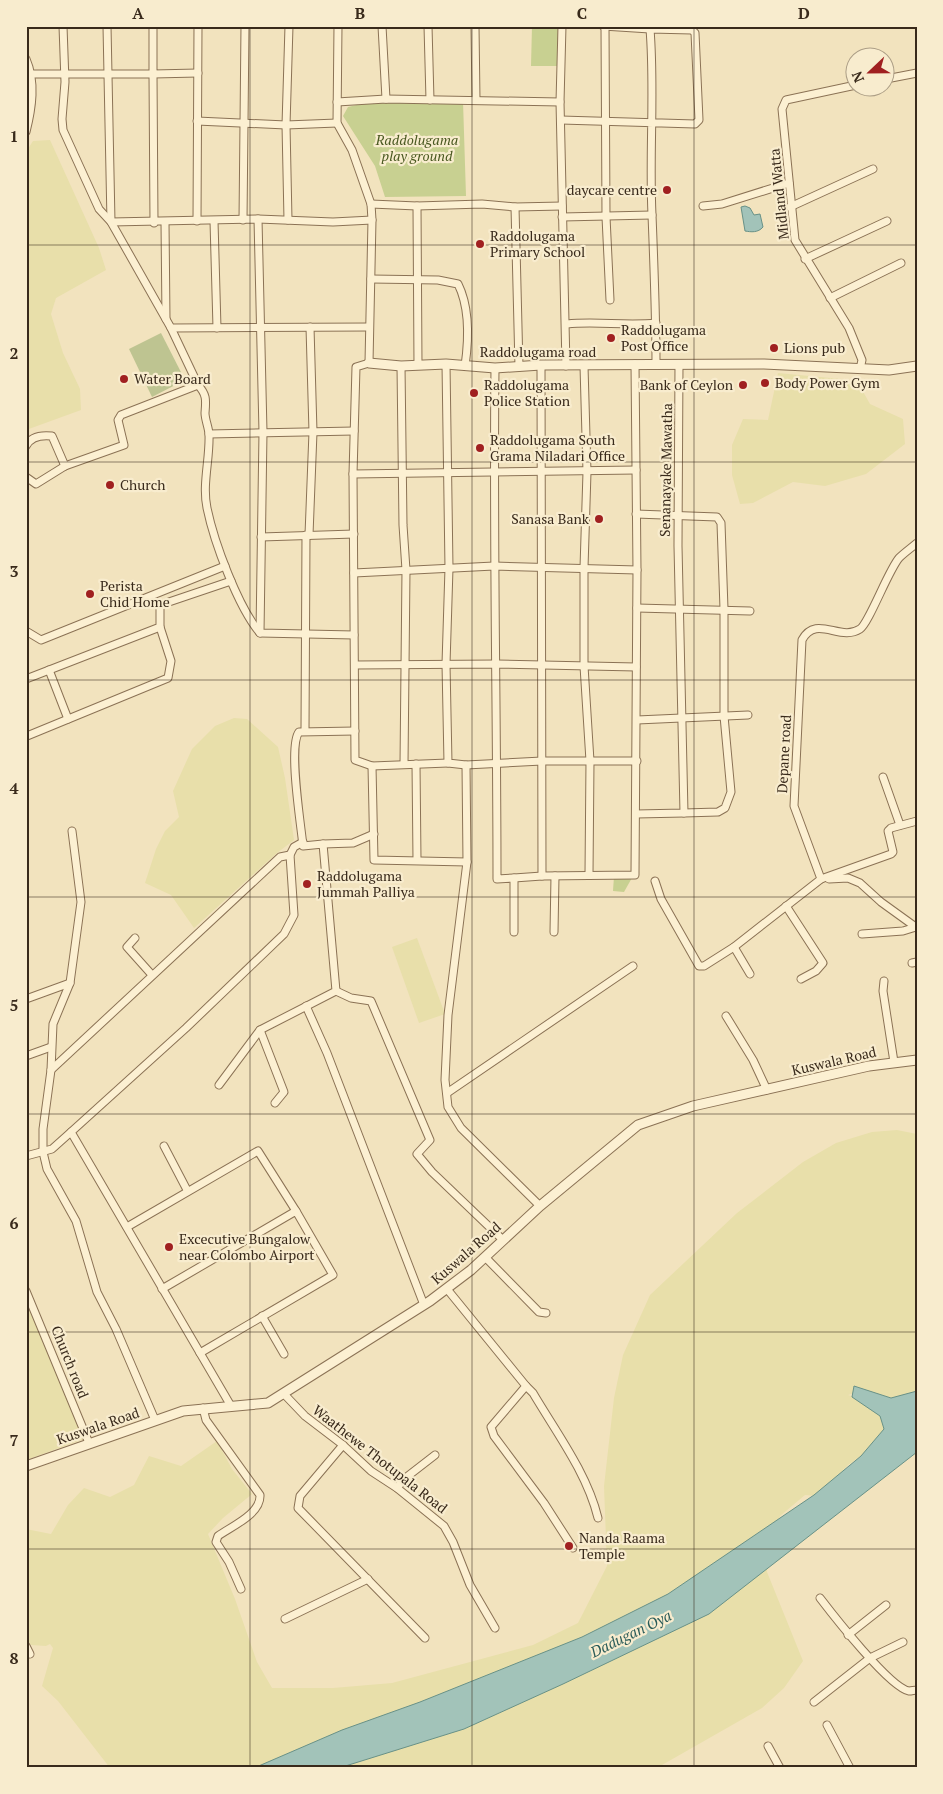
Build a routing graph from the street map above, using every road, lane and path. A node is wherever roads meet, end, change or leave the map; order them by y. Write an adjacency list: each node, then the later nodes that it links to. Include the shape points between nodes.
1 (63, 26): 18 (street)
2 (107, 26): 20 (street)
3 (153, 26): 19 (street)
4 (198, 26): 15 (street)
5 (245, 26): 31 (street)
6 (289, 26): 35 (street)
7 (338, 26): 26 (street)
8 (382, 26): 23 (street)
9 (428, 26): 24 (street)
10 (475, 26): 25 (street)
11 (562, 26): 27 (street)
12 (604, 26): 13 (street); 32 (street)
13 (650, 28): 34 (street); 34 (street, via 692,30 695,33 699,93 699,120 695,124)
14 (26, 59): 17 (street)
15 (198, 73): 19 (street); 30 (street)
16 (917, 73): 21 (street)
17 (32, 74): 18 (street); 28 (street)
18 (64, 74): 20 (street); 55 (street, via 63,130 99,209)
19 (154, 74): 20 (street); 57 (street)
20 (107, 76): 55 (street)
21 (896, 77)
22 (846, 88): 38 (street, Midland Watta, via 786,100 782,108)
23 (386, 99): 24 (street); 26 (street)
24 (430, 100): 25 (street)
25 (476, 100): 27 (street)
26 (337, 102): 33 (street)
27 (560, 102): 29 (street)
28 (29, 113): 36 (street)
29 (561, 120): 32 (street); 41 (street)
30 (197, 121): 31 (street); 52 (street)
31 (244, 122): 35 (street); 48 (street)
32 (606, 122): 34 (street); 47 (street)
33 (337, 123): 35 (street); 39 (street, via 352,150)
34 (652, 123): 45 (street)
35 (286, 125): 50 (street)
36 (26, 132)
37 (873, 169): 43 (street)
38 (789, 183): 42 (street, via 722,204); 43 (street, Midland Watta)
39 (371, 204): 40 (street); 51 (street)
40 (418, 206): 44 (street, via 482,204); 61 (street)
41 (562, 206): 44 (street); 46 (street)
42 (703, 206)
43 (790, 206): 58 (street, Midland Watta, via 795,240)
44 (515, 207): 82 (street)
45 (652, 215): 47 (street); 64 (street)
46 (562, 217): 47 (street); 65 (street)
47 (606, 217): 63 (street)
48 (243, 220): 49 (street); 53 (street)
49 (258, 220): 50 (street); 70 (street)
50 (288, 220): 51 (street)
51 (372, 220): 60 (street)
52 (197, 221): 53 (street); 56 (street)
53 (214, 221): 69 (street)
54 (887, 221): 58 (street)
55 (111, 222): 57 (street); 66 (street)
56 (165, 222): 57 (street); 66 (street)
57 (154, 223)
58 (805, 259): 62 (street, Midland Watta)
59 (901, 263): 62 (street)
60 (371, 279): 61 (street); 68 (street)
61 (419, 281): 72 (street); 79 (street, via 458,284 465,298 468,343)
62 (830, 298): 85 (street, Midland Watta, via 849,328 862,360)
63 (610, 300)
64 (656, 323): 65 (street, via 630,326); 75 (street)
65 (566, 324): 80 (street)
66 (168, 325): 69 (street); 86 (street)
67 (310, 327): 68 (street); 70 (street); 89 (street)
68 (369, 327): 71 (street)
69 (216, 328): 70 (street)
70 (262, 328): 88 (street)
71 (369, 363): 78 (street, Raddolugama road); 87 (street, via 356,367)
72 (418, 364): 73 (street, Raddolugama road); 78 (street, Raddolugama road)
73 (446, 364): 79 (street, Raddolugama road); 95 (street)
74 (635, 364): 75 (street, Raddolugama road); 81 (street, Raddolugama road); 94 (street)
75 (656, 364): 76 (street, Raddolugama road)
76 (680, 364): 85 (street, Raddolugama road); 102 (street, Senanayake Mawatha)
77 (541, 365): 80 (street, Raddolugama road); 82 (street, Raddolugama road); 93 (street)
78 (401, 366): 98 (street)
79 (465, 366): 83 (street, Raddolugama road)
80 (566, 366): 81 (street, Raddolugama road)
81 (584, 366): 97 (street)
82 (520, 367): 83 (street, Raddolugama road)
83 (495, 368): 96 (street)
84 (916, 368): 85 (street, Raddolugama road)
85 (860, 369)
86 (198, 385): 90 (street, via 208,403 205,413); 92 (street, via 121,415 118,420 124,445)
87 (354, 431): 89 (street); 99 (street)
88 (263, 432): 89 (street); 90 (street); 105 (street)
89 (313, 432): 104 (street)
90 (209, 434): 107 (street, via 206,506)
91 (26, 446): 92 (street, via 42,435 52,436)
92 (65, 466): 100 (street, via 36,484)
93 (542, 470): 96 (street); 97 (street); 110 (street)
94 (636, 470): 97 (street); 101 (street)
95 (448, 472): 96 (street); 98 (street); 109 (street)
96 (494, 472): 108 (street)
97 (588, 472): 111 (street)
98 (404, 473): 99 (street); 112 (street)
99 (354, 474): 103 (street)
100 (26, 477)
101 (636, 514): 102 (street); 113 (street)
102 (679, 515): 117 (street, via 717,517); 118 (street, Senanayake Mawatha)
103 (354, 534): 104 (street); 114 (street)
104 (308, 535): 105 (street); 123 (street)
105 (261, 536): 122 (street)
106 (917, 544): 167 (street, Depane road, via 899,558 862,628 849,634 818,627 806,632 802,640 794,806)
107 (226, 566): 115 (street); 121 (street, via 41,640)
108 (494, 566): 109 (street); 110 (street); 126 (street)
109 (448, 568): 112 (street); 125 (street)
110 (542, 568): 111 (street); 129 (street)
111 (584, 568): 113 (street); 130 (street)
112 (406, 570): 114 (street); 128 (street)
113 (637, 570): 116 (street)
114 (354, 573): 124 (street)
115 (231, 581): 120 (street, via 160,605); 122 (street)
116 (637, 608): 118 (street); 131 (street)
117 (724, 609): 118 (street); 119 (street); 135 (street)
118 (681, 610): 136 (street, Senanayake Mawatha)
119 (750, 611)
120 (160, 628): 132 (street); 137 (street, via 171,661 168,678)
121 (26, 631)
122 (260, 633): 123 (street)
123 (306, 634): 124 (street); 139 (street)
124 (354, 635): 127 (street)
125 (446, 664): 126 (street); 128 (street); 145 (street)
126 (497, 664): 129 (street); 148 (street)
127 (355, 665): 128 (street); 140 (street)
128 (405, 665): 146 (street)
129 (543, 665): 130 (street); 142 (street)
130 (584, 666): 131 (street); 143 (street)
131 (636, 668): 138 (street)
132 (49, 670): 133 (street); 137 (street)
133 (26, 679)
134 (748, 715): 135 (street)
135 (724, 716): 136 (street); 152 (street, via 731,792 728,800 718,812)
136 (683, 718): 138 (street); 152 (street, Senanayake Mawatha)
137 (68, 719): 141 (street)
138 (637, 720): 144 (street)
139 (305, 730): 140 (street); 158 (street, via 296,736 295,753)
140 (355, 731): 150 (street, via 355,760)
141 (26, 736)
142 (542, 761): 143 (street); 148 (street); 164 (street)
143 (590, 761): 144 (street); 163 (street)
144 (637, 761): 153 (street)
145 (448, 762): 147 (street); 149 (street)
146 (404, 764): 147 (street); 150 (street)
147 (416, 764): 161 (street)
148 (497, 764): 149 (street); 166 (street, via 497,879)
149 (466, 765): 162 (street)
150 (372, 766): 157 (street)
151 (884, 777): 155 (street)
152 (684, 813): 153 (street)
153 (636, 814): 163 (street, via 635,875)
154 (917, 821): 155 (street)
155 (900, 825): 167 (street, via 888,831 891,854)
156 (72, 831): 181 (street, via 81,902)
157 (374, 834): 159 (street, via 353,843); 161 (street, via 374,860)
158 (303, 842): 159 (street, via 303,846); 160 (street, via 294,847)
159 (323, 844): 182 (street)
160 (290, 855): 178 (street, via 280,857); 196 (street, via 294,915 284,934)
161 (417, 860): 162 (street)
162 (467, 862): 194 (street, via 448,1015)
163 (589, 875): 165 (street)
164 (542, 876): 165 (street); 166 (street)
165 (556, 876): 172 (street)
166 (514, 878): 171 (street)
167 (820, 879): 169 (street); 170 (street, via 848,878 860,883)
168 (655, 881): 175 (street, via 661,899 699,966)
169 (786, 906): 175 (street); 179 (street, via 823,963)
170 (916, 927): 173 (street)
171 (514, 932)
172 (554, 932)
173 (862, 934)
174 (135, 938): 178 (street, via 128,947)
175 (734, 947): 177 (street)
176 (633, 966): 194 (street)
177 (750, 974)
178 (152, 975): 191 (street)
179 (801, 980)
180 (884, 981): 190 (street)
181 (70, 983): 183 (street); 187 (street, via 53,1024)
182 (336, 992): 184 (street); 204 (street, via 371,1001 430,1140 417,1154)
183 (26, 999)
184 (306, 1006): 186 (street); 209 (street)
185 (726, 1016): 193 (street, via 753,1060)
186 (260, 1030): 192 (street); 195 (street, via 284,1092)
187 (51, 1047): 188 (street); 191 (street)
188 (26, 1056)
189 (917, 1060): 190 (street, Kuswala Road)
190 (894, 1062): 193 (street, Kuswala Road)
191 (51, 1070): 198 (street)
192 (219, 1085)
193 (766, 1090): 201 (street, Kuswala Road, via 693,1106 638,1125)
194 (447, 1093): 201 (street, via 448,1107 461,1128)
195 (275, 1103)
196 (71, 1132): 198 (street, via 52,1149); 203 (street)
197 (164, 1146): 200 (street)
198 (43, 1152): 199 (street); 218 (street, via 47,1169 76,1221 97,1292)
199 (26, 1156)
200 (187, 1190): 202 (street, via 258,1151); 203 (street)
201 (540, 1206): 204 (street, Kuswala Road)
202 (296, 1211): 206 (street); 211 (street, via 333,1275)
203 (127, 1227): 206 (street)
204 (503, 1240): 205 (street, Kuswala Road)
205 (485, 1257): 207 (street, Kuswala Road); 210 (street, via 539,1312)
206 (162, 1289): 212 (street)
207 (446, 1289): 209 (street, Kuswala Road); 214 (street)
208 (26, 1291): 219 (street, Church road)
209 (424, 1305): 215 (street, Kuswala Road)
210 (546, 1313)
211 (262, 1316): 212 (street); 213 (street)
212 (200, 1352): 216 (street)
213 (284, 1354)
214 (526, 1386): 224 (street, via 582,1477); 225 (street, via 491,1427)
215 (284, 1394): 216 (street, Kuswala Road, via 268,1403); 220 (street, Waathewe Thotupala Road, via 305,1416)
216 (231, 1406): 217 (street, Kuswala Road)
217 (202, 1408): 218 (street, Kuswala Road); 227 (street, via 206,1420 260,1495 255,1510 218,1536 216,1542)
218 (155, 1420): 219 (street, Kuswala Road)
219 (89, 1443): 222 (street, Kuswala Road)
220 (343, 1445): 223 (street, Waathewe Thotupala Road, via 371,1471); 226 (street, via 300,1496 298,1508)
221 (435, 1455): 223 (street)
222 (26, 1466)
223 (397, 1488): 231 (street, Waathewe Thotupala Road, via 444,1526 470,1585)
224 (598, 1518)
225 (573, 1548)
226 (368, 1579): 230 (street); 233 (street)
227 (241, 1589)
228 (820, 1598): 232 (street)
229 (886, 1605): 232 (street)
230 (285, 1619)
231 (495, 1628)
232 (848, 1635): 237 (street)
233 (425, 1638)
234 (903, 1642): 237 (street)
235 (26, 1646): 236 (street)
236 (30, 1654)
237 (870, 1658): 238 (street, via 902,1687 909,1691); 239 (street)
238 (917, 1690)
239 (814, 1702)
240 (827, 1725): 243 (street)
241 (768, 1746): 242 (street)
242 (780, 1768)
243 (850, 1768)

